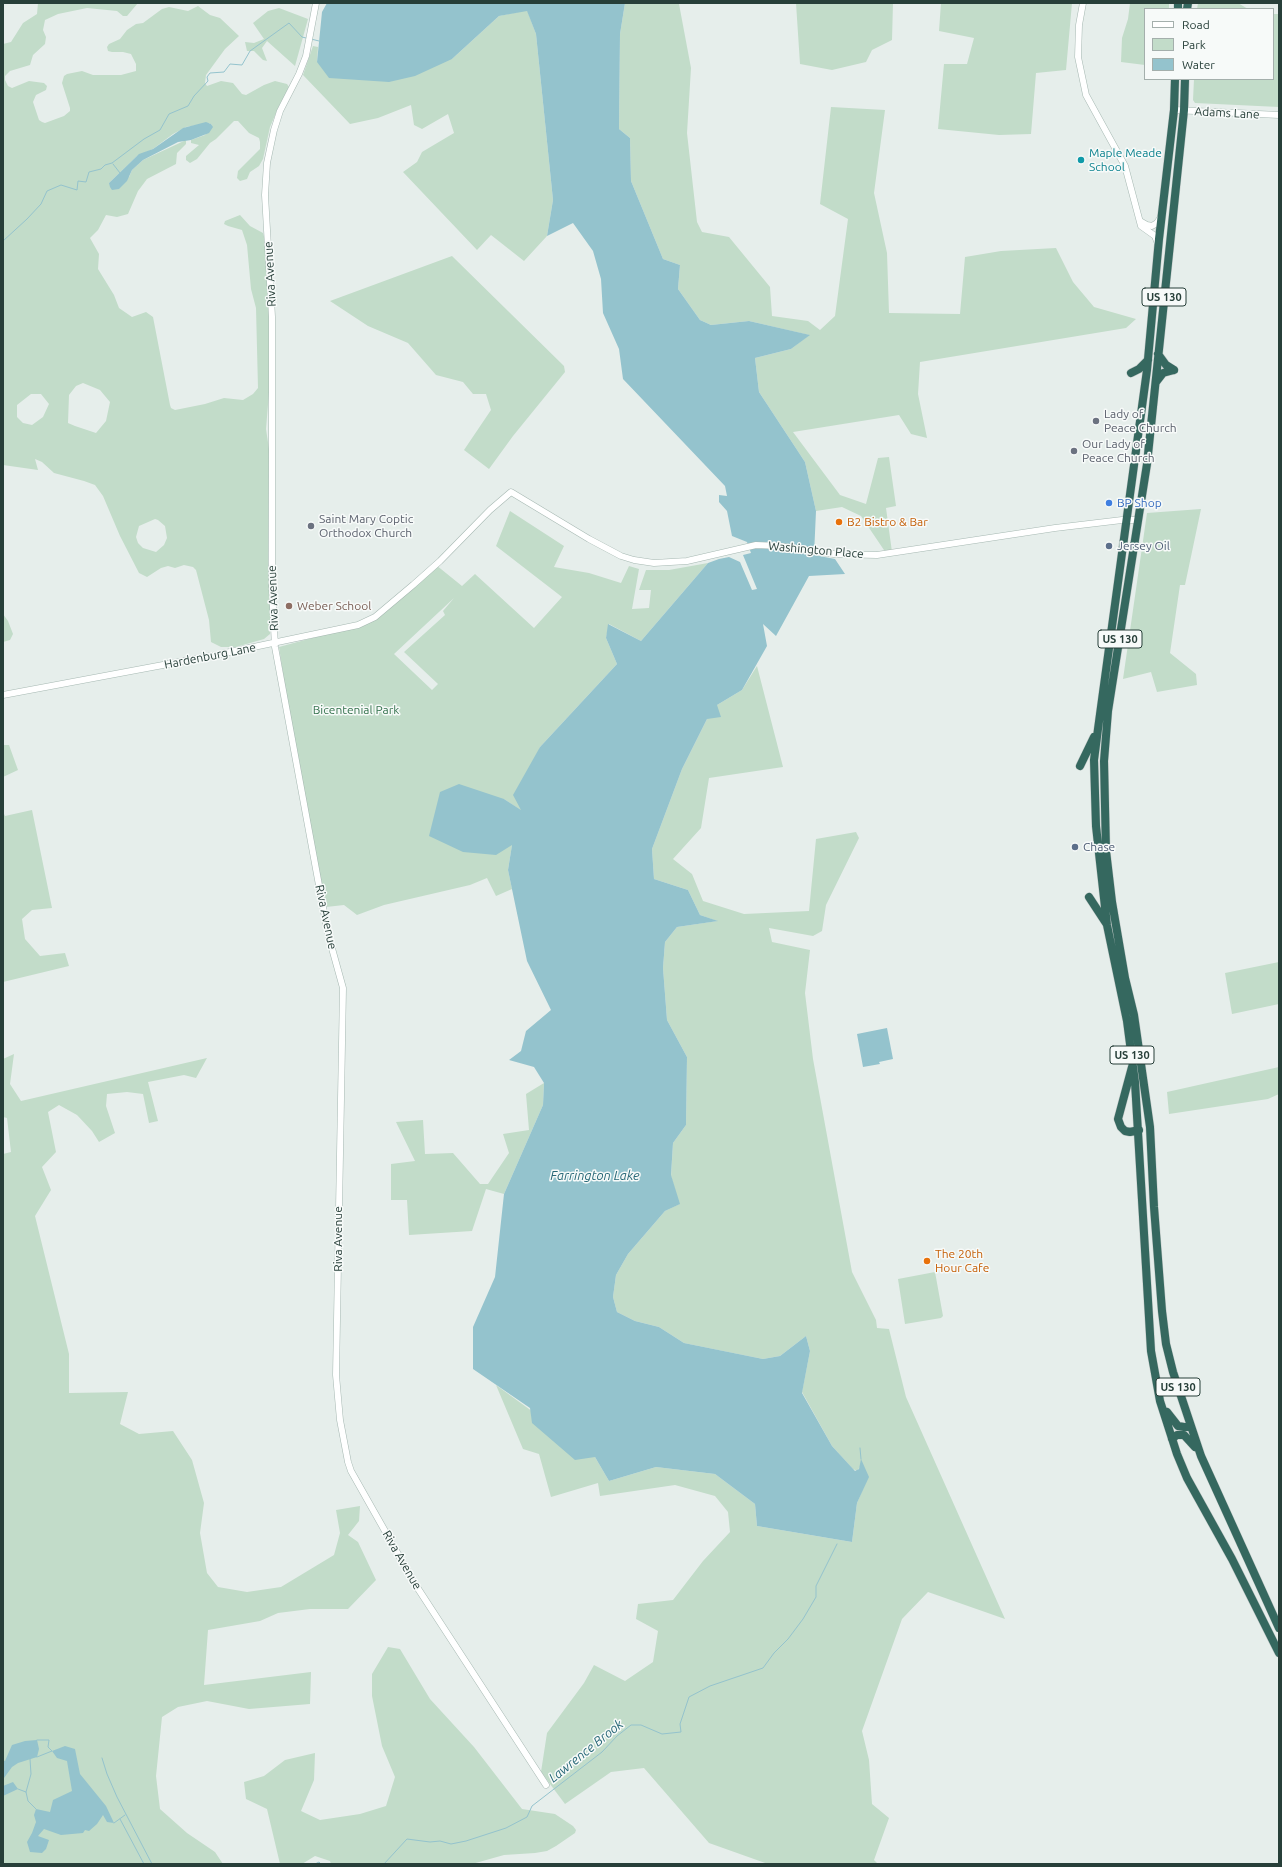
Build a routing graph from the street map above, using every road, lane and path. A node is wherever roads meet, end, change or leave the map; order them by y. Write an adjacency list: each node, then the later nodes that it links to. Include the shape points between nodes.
1 (316, 3): 18 (street, Riva Avenue, via 310,39 299,74 280,111 274,130 265,180 272,317 272,587)
2 (1083, 3): 9 (street, via 1078,25 1081,78 1086,95 1125,166)
3 (1175, 80): 5 (highway, US 130)
4 (1185, 80): 6 (highway, US 130)
5 (1174, 110): 6 (street, Adams Lane); 8 (highway, US 130)
6 (1184, 110): 7 (street, Adams Lane); 11 (highway, US 130)
7 (1279, 116)
8 (1162, 215): 9 (street, via 1152,226); 10 (highway, US 130)
9 (1139, 220): 10 (street, via 1143,229 1155,236)
10 (1159, 246): 12 (highway, US 130)
11 (1158, 354): 14 (highway, US 130); 14 (highway, via 1166,365 1174,370 1163,373)
12 (1148, 360): 13 (highway); 16 (highway, US 130)
13 (1131, 373)
14 (1155, 384): 17 (highway, US 130)
15 (511, 492): 16 (street, Washington Place, via 621,556 654,563 687,561 756,545 834,554 877,555 1055,528); 18 (street, Hardenburg Lane, via 440,561 375,617 342,629)
16 (1127, 520): 17 (street, Washington Place); 20 (highway, US 130)
17 (1138, 520): 24 (highway, US 130, via 1108,711 1104,760 1106,851)
18 (275, 642): 19 (street, Hardenburg Lane); 33 (street, Riva Avenue, via 328,934 343,988 336,1375 340,1420 348,1462 415,1584)
19 (3, 695)
20 (1098, 729): 21 (highway); 22 (highway, US 130, via 1095,773 1096,826)
21 (1080, 766)
22 (1102, 893): 23 (highway, US 130); 23 (highway, via 1097,899 1089,897)
23 (1107, 925): 24 (highway, US 130)
24 (1122, 979): 25 (highway, US 130); 28 (highway, US 130, via 1134,1015 1150,1127 1166,1344)
25 (1133, 1065): 26 (highway, US 130); 26 (highway, via 1118,1119 1125,1131)
26 (1139, 1130): 27 (highway, US 130, via 1152,1351)
27 (1160, 1401): 28 (highway, via 1174,1423 1182,1427); 29 (highway, US 130)
28 (1191, 1427): 30 (highway, US 130)
29 (1172, 1439): 30 (highway, via 1180,1434 1186,1436); 32 (highway, US 130, via 1194,1492 1232,1559)
30 (1202, 1456): 31 (highway, US 130)
31 (1279, 1628)
32 (1279, 1653)
33 (546, 1785)

